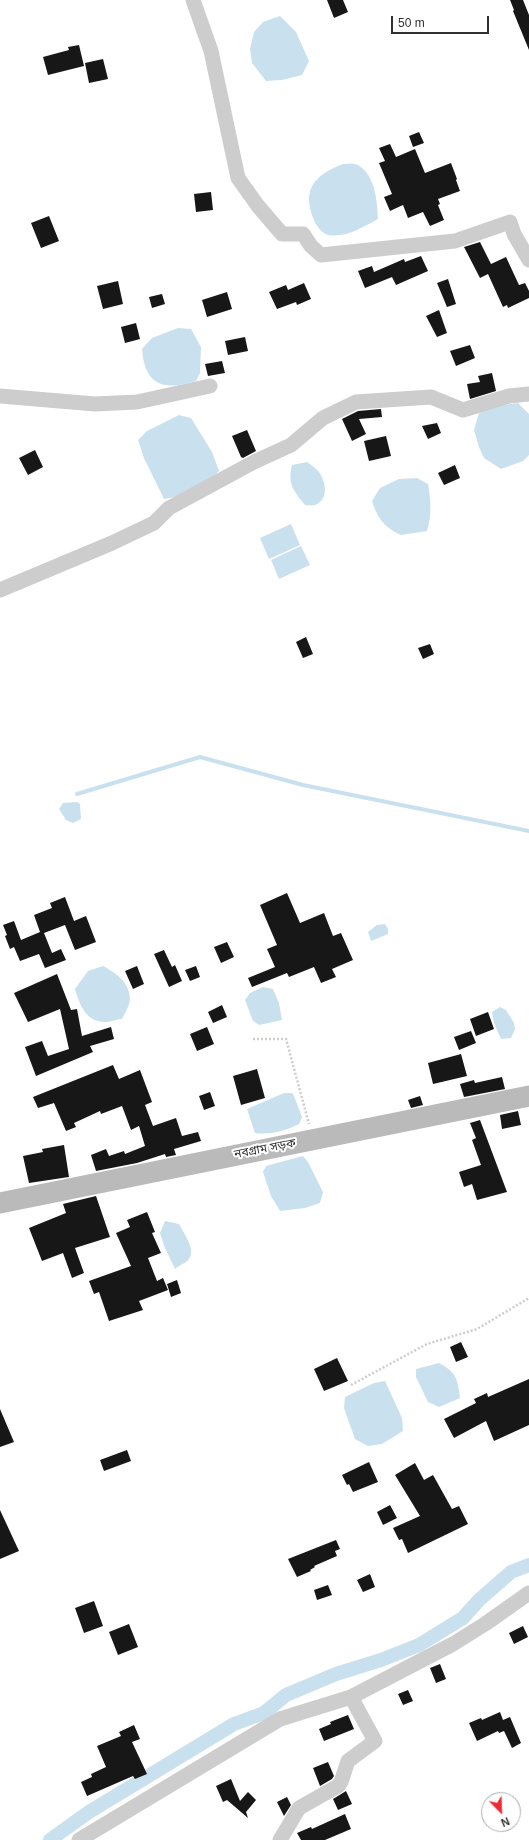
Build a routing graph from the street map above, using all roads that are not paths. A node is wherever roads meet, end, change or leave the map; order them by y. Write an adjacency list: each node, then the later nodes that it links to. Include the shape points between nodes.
1 (193, 0): 2 (street, via 211,51 238,178 282,234 303,234 321,255 455,241 510,222)
2 (529, 260)
3 (210, 386): 5 (street, via 137,402 95,404)
4 (529, 394): 6 (street, via 509,396 464,410 431,397 356,402 323,418 291,445 169,508 154,523)
5 (0, 396)
6 (0, 590)
7 (529, 1096): 8 (main road, নবগ্রাম সড়ক)
8 (0, 1203)
9 (529, 1593): 10 (street, via 453,1644)
10 (351, 1697): 11 (street, via 280,1718); 12 (street, via 375,1741 348,1760 338,1786 299,1808)
11 (79, 1840)
12 (280, 1840)

